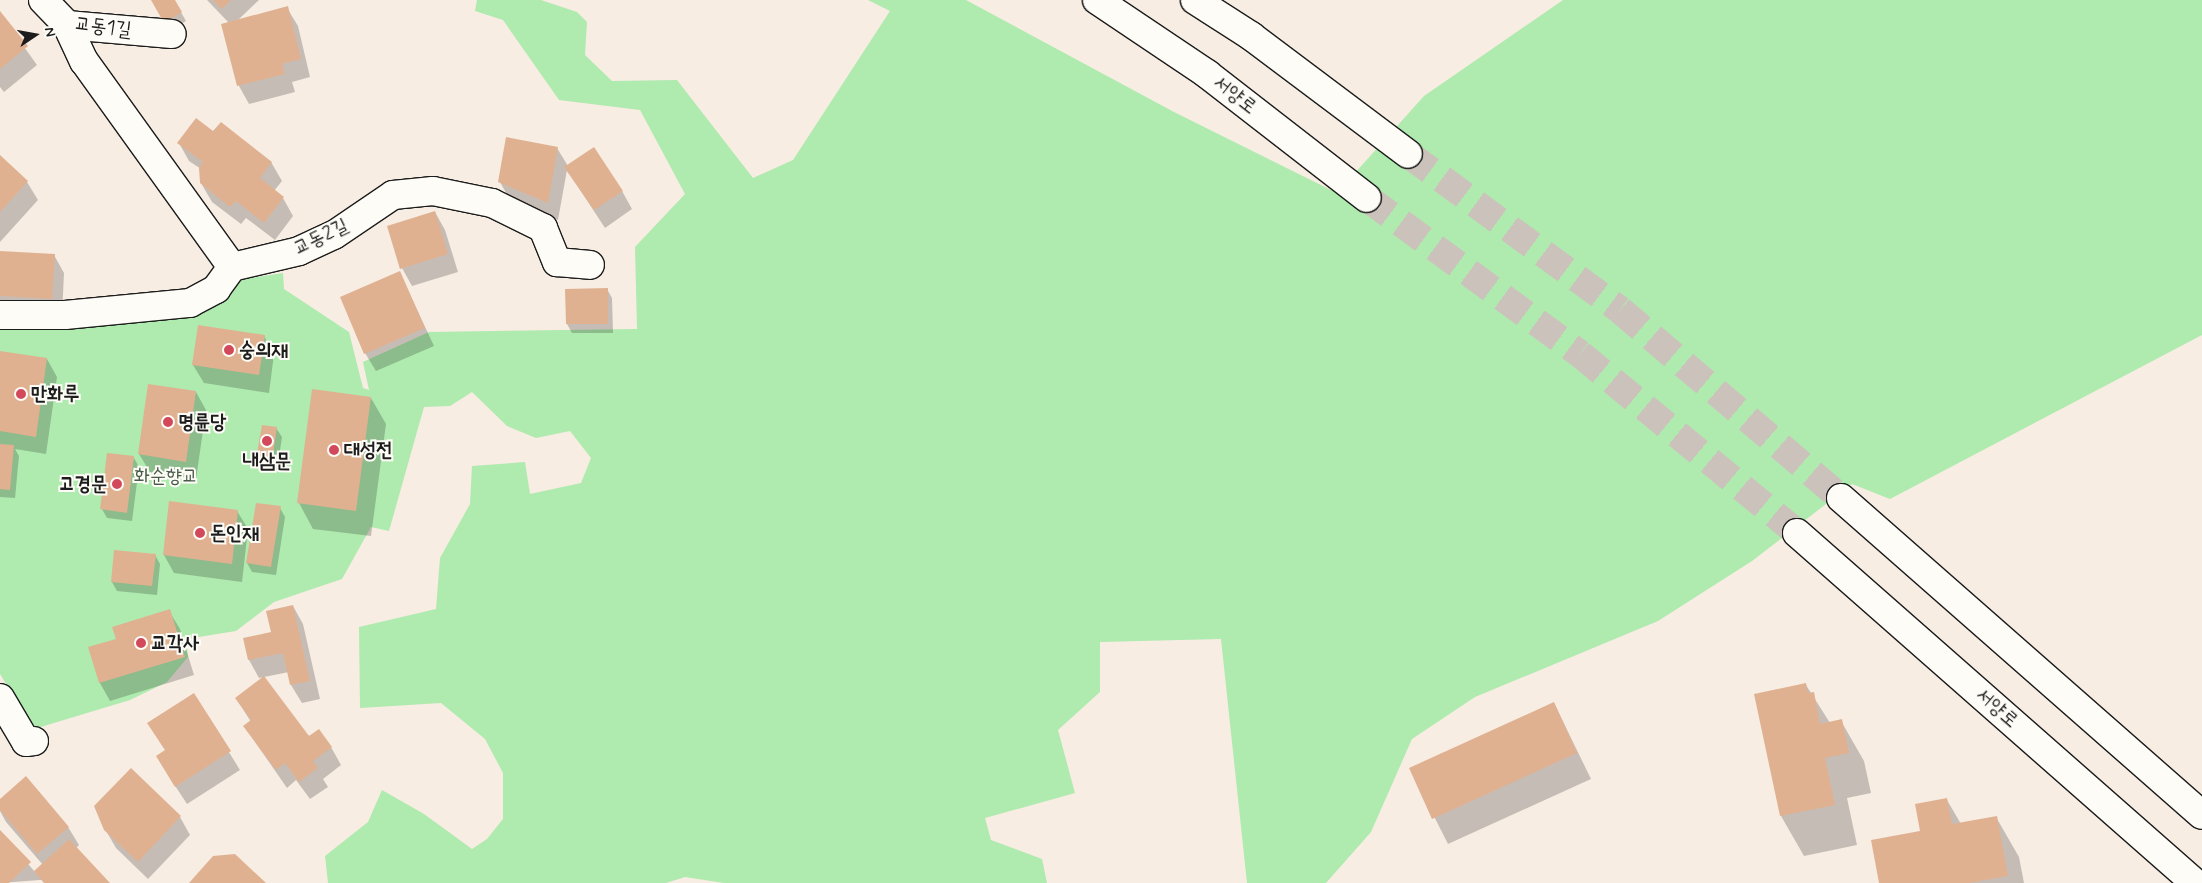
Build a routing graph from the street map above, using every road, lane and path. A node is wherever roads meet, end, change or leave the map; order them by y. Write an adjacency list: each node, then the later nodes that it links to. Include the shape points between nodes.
1 (43, 0): 4 (main road, 교동1길)
2 (1097, 0): 7 (main road, 서양로, via 1207,74)
3 (1194, 0): 6 (main road, via 1251,36)
4 (67, 25): 5 (main road, 교동1길); 9 (main road, via 84,61)
5 (172, 34)
6 (1408, 154)
7 (1367, 198)
8 (590, 265): 9 (main road, 교동2길, via 557,262 543,228 492,203 433,191 393,195 334,235 299,251)
9 (232, 267): 10 (main road, via 216,289 190,303 65,315)
10 (0, 315)
11 (1841, 498): 15 (main road)
12 (1797, 533): 16 (main road, 서양로)
13 (0, 698): 14 (main road, via 26,742)
14 (34, 741)
15 (2202, 815)
16 (2195, 883)

